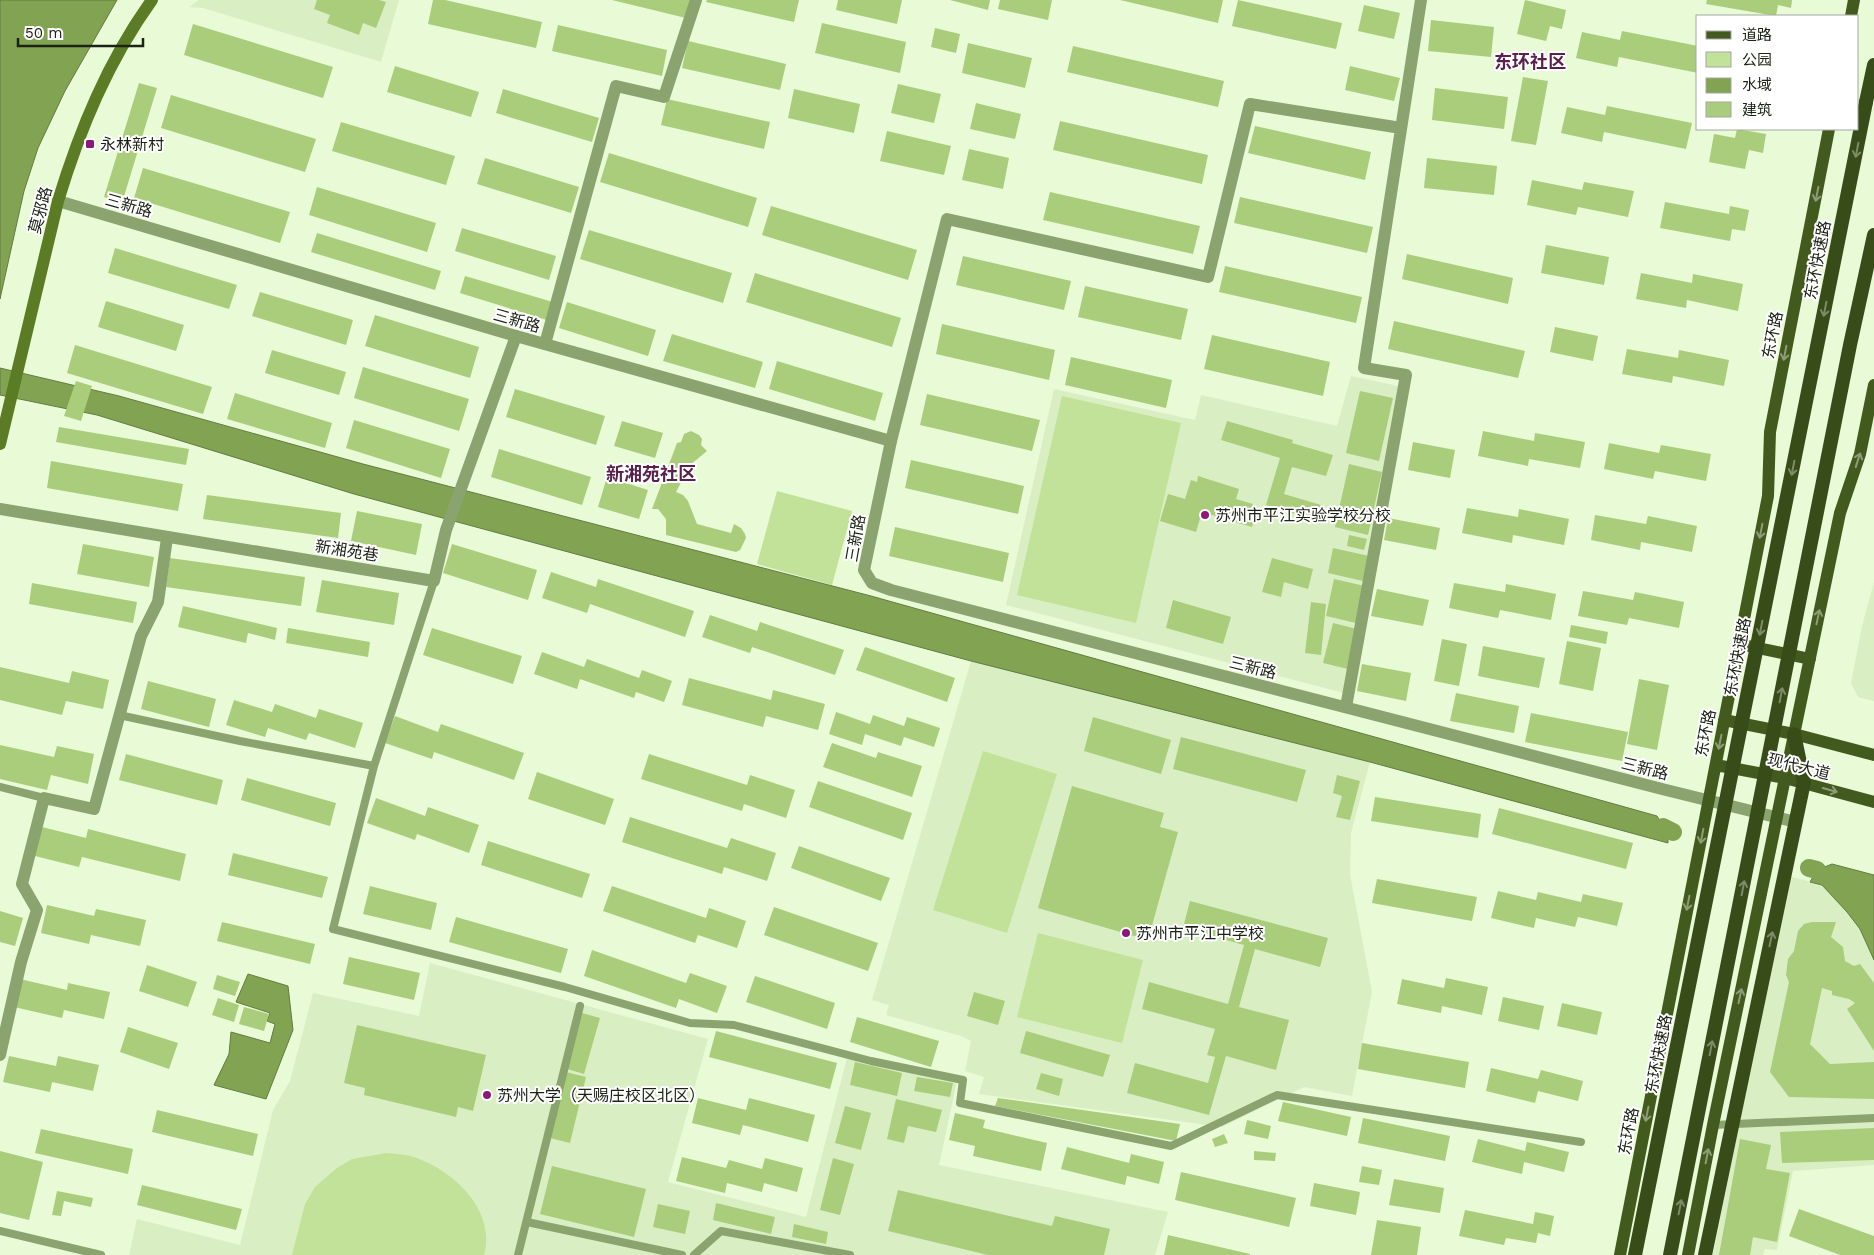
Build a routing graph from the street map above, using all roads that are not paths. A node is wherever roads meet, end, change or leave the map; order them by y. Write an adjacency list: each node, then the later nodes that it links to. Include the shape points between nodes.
1 (152, 0): 9 (main road, 莫邪路, via 117,54 96,96)
2 (696, 0): 12 (street, via 664,97 616,86)
3 (1421, 0): 7 (street)
4 (1854, 0): 5 (main road)
5 (1851, 15)
6 (1874, 65): 50 (highway, 东环快速路, one-way to 50, bridge)
7 (1401, 128): 14 (street, via 1250,104 1208,277 947,219); 21 (street, via 1364,368 1406,375)
8 (1829, 130): 19 (main road, 东环路, one-way to 19, via 1770,432 1768,496)
9 (58, 202): 11 (street, 三新路); 15 (main road, 莫邪路)
10 (1874, 235): 51 (highway, one-way to 10, bridge)
11 (516, 336): 12 (street, 三新路); 18 (street, via 461,487)
12 (545, 344): 14 (street, 三新路)
13 (1874, 385): 20 (main road, one-way to 13, via 1840,512 1860,454)
14 (891, 441): 21 (street, 三新路, via 864,570 872,583)
15 (0, 444)
16 (0, 509): 17 (street, 新湘苑巷)
17 (167, 538): 18 (street, 新湘苑巷); 22 (street, via 158,602 141,636)
18 (434, 581): 27 (lane)
19 (1739, 644): 20 (main road); 23 (main road, 东环路)
20 (1810, 659): 24 (main road)
21 (1346, 708): 32 (street, 三新路)
22 (120, 715): 27 (lane); 31 (street, via 94,809)
23 (1724, 720): 24 (main road, 现代大道); 26 (main road, 东环路, one-way to 26)
24 (1794, 734): 25 (main road, 现代大道); 28 (main road); 29 (highway)
25 (1874, 755)
26 (1716, 764): 28 (main road, 现代大道); 32 (main road, 东环路)
27 (374, 766): 41 (lane, via 333,929 565,987 690,1023 734,1025 872,1061 964,1080 960,1103 1171,1146 1276,1095)
28 (1785, 778): 29 (main road, 现代大道); 34 (main road)
29 (1804, 782): 33 (main road, 现代大道, one-way to 33); 35 (highway)
30 (0, 788): 31 (lane)
31 (44, 798): 37 (street, via 22,884 37,910 21,962)
32 (1708, 801): 34 (street, 三新路); 49 (main road, 东环路, one-way to 49)
33 (1874, 802)
34 (1777, 817): 35 (street, 三新路); 40 (main road, one-way to 34)
35 (1796, 822): 39 (highway, one-way to 35)
36 (580, 1006): 42 (lane)
37 (0, 1055)
38 (1874, 1118): 39 (lane)
39 (1732, 1124): 40 (lane); 53 (highway)
40 (1713, 1125): 52 (main road, one-way to 40)
41 (1581, 1142)
42 (527, 1222): 45 (lane); 46 (lane)
43 (0, 1231): 44 (lane)
44 (101, 1255)
45 (518, 1255)
46 (682, 1255)
47 (694, 1255): 48 (lane, via 721,1231)
48 (850, 1255)
49 (1620, 1255)
50 (1635, 1255)
51 (1670, 1255)
52 (1688, 1255)
53 (1706, 1255)

